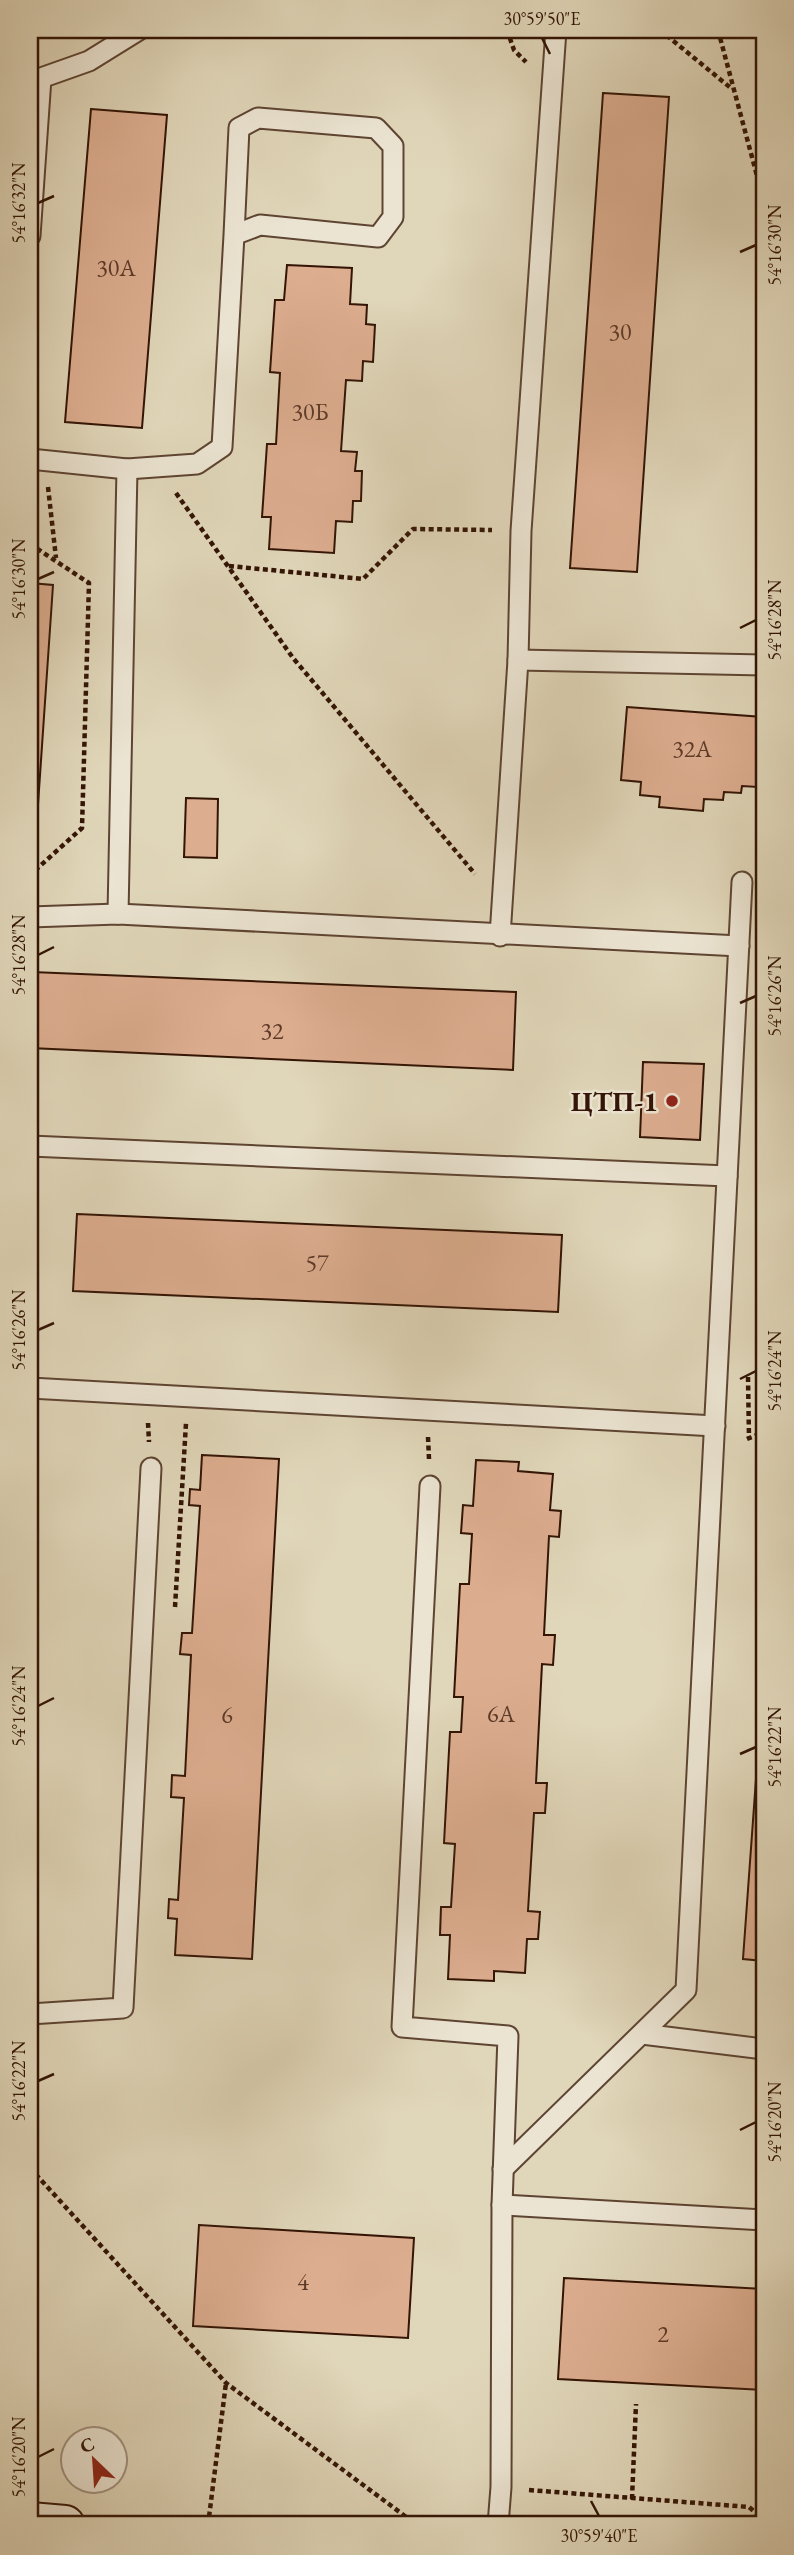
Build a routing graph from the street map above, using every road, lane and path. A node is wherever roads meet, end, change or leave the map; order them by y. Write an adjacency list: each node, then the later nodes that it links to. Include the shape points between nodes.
1 (139, 30): 8 (lane, via 89,61 41,79)
2 (556, 30): 12 (lane)
3 (660, 30): 5 (path)
4 (718, 30): 5 (path)
5 (733, 90): 6 (path)
6 (764, 202)
7 (234, 234): 7 (lane, via 260,225 378,237 393,217 393,146 376,128 258,118 239,128); 10 (lane, via 222,447 197,464)
8 (30, 236)
9 (37, 460): 11 (lane); 14 (path)
10 (157, 467): 11 (lane); 15 (path)
11 (127, 469): 21 (lane)
12 (521, 531): 15 (path, via 413,529 363,579); 16 (lane)
13 (30, 544): 14 (path)
14 (56, 559): 18 (path, via 89,583 82,828)
15 (229, 566): 20 (path, via 293,658)
16 (518, 660): 17 (lane); 20 (lane)
17 (764, 665)
18 (30, 875)
19 (743, 882): 24 (lane)
20 (501, 905): 23 (lane)
21 (118, 915): 22 (lane); 23 (lane)
22 (30, 917)
23 (500, 936): 24 (lane)
24 (739, 947): 26 (lane)
25 (30, 1146): 26 (lane)
26 (727, 1176): 28 (lane)
27 (30, 1388): 28 (lane)
28 (715, 1426): 32 (lane, via 685,1990)
29 (151, 1468): 31 (lane, via 123,2008)
30 (430, 1486): 35 (lane, via 402,2027 509,2036)
31 (30, 2014)
32 (642, 2034): 33 (lane); 35 (lane)
33 (764, 2049)
34 (30, 2168): 38 (path)
35 (503, 2169): 36 (lane)
36 (502, 2205): 37 (lane); 40 (lane)
37 (764, 2220)
38 (226, 2383): 45 (path); 46 (path)
39 (636, 2404): 41 (path)
40 (501, 2487): 41 (path); 47 (lane)
41 (632, 2498): 42 (path, via 749,2507)
42 (764, 2520)
43 (30, 2522): 44 (main road)
44 (65, 2525)
45 (208, 2525)
46 (417, 2525)
47 (498, 2525)

